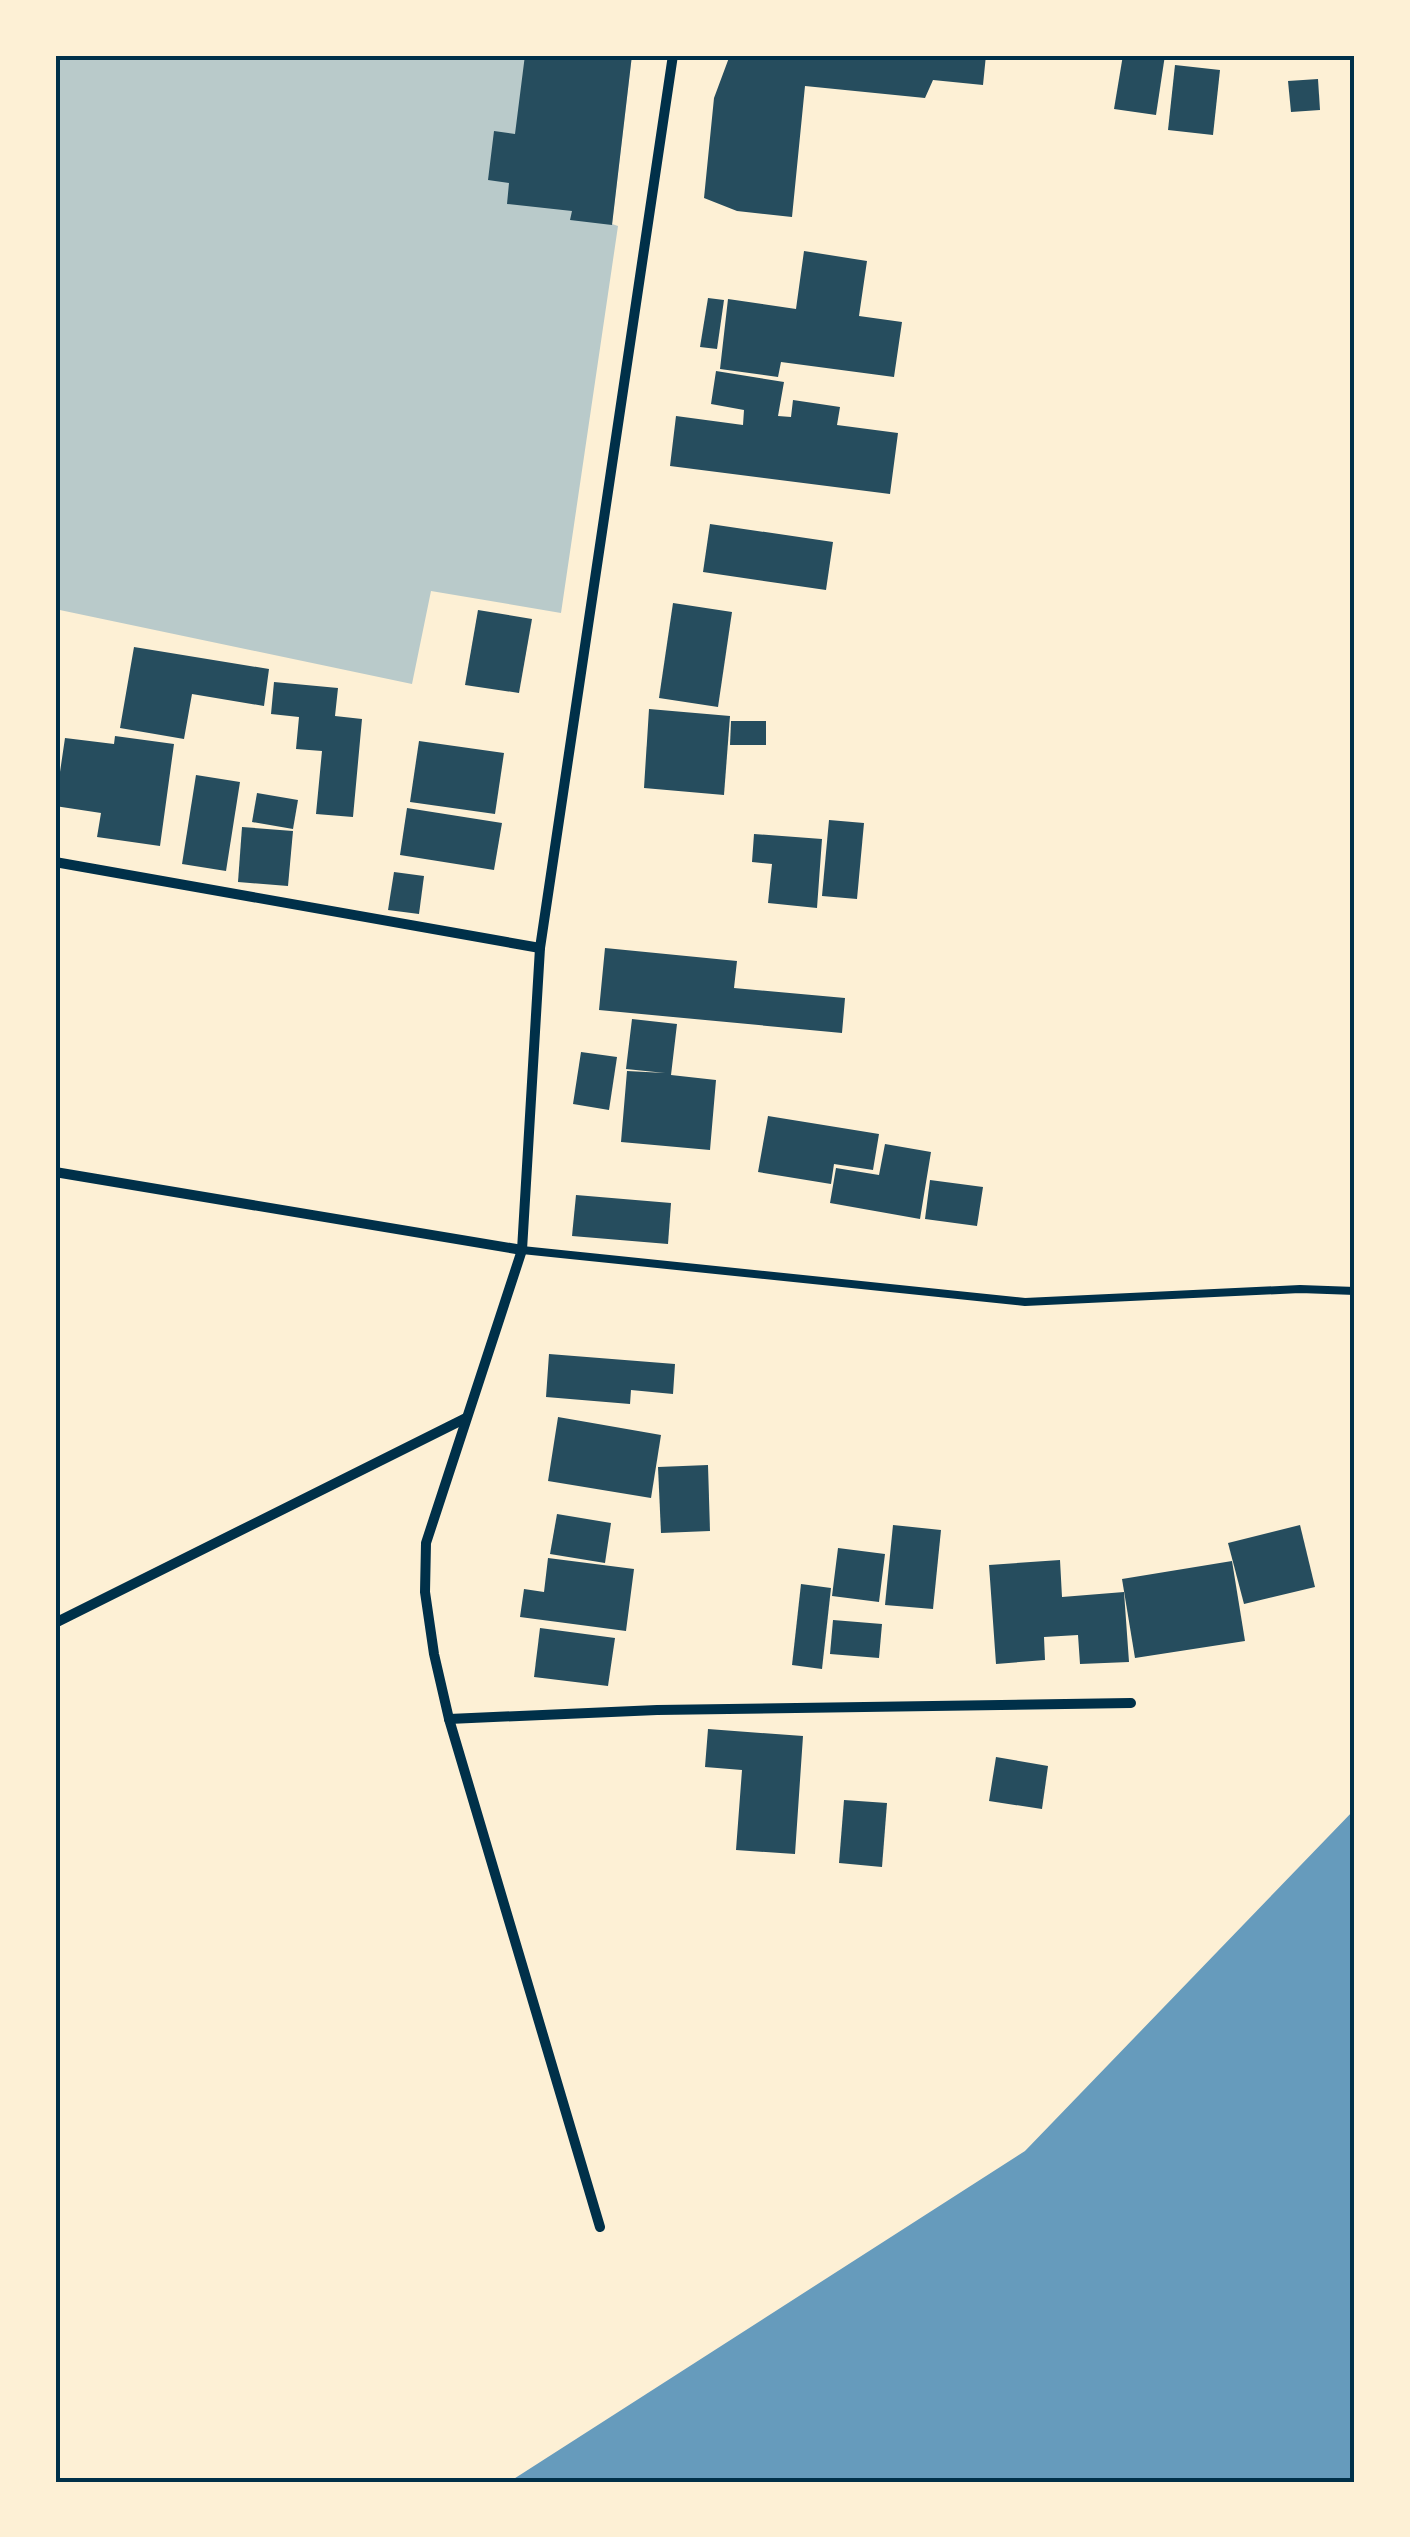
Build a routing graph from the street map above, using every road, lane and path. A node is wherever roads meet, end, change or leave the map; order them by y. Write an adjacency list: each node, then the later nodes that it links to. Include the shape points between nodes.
1 (672, 55): 3 (street)
2 (55, 862): 3 (street)
3 (540, 948): 5 (street)
4 (55, 1172): 5 (street)
5 (522, 1250): 6 (lane, via 1025,1302); 7 (street)
6 (1355, 1291)
7 (466, 1418): 8 (street); 10 (street, via 426,1544 425,1592)
8 (55, 1623)
9 (1131, 1703): 10 (street)
10 (449, 1719): 11 (street)
11 (600, 2228)

